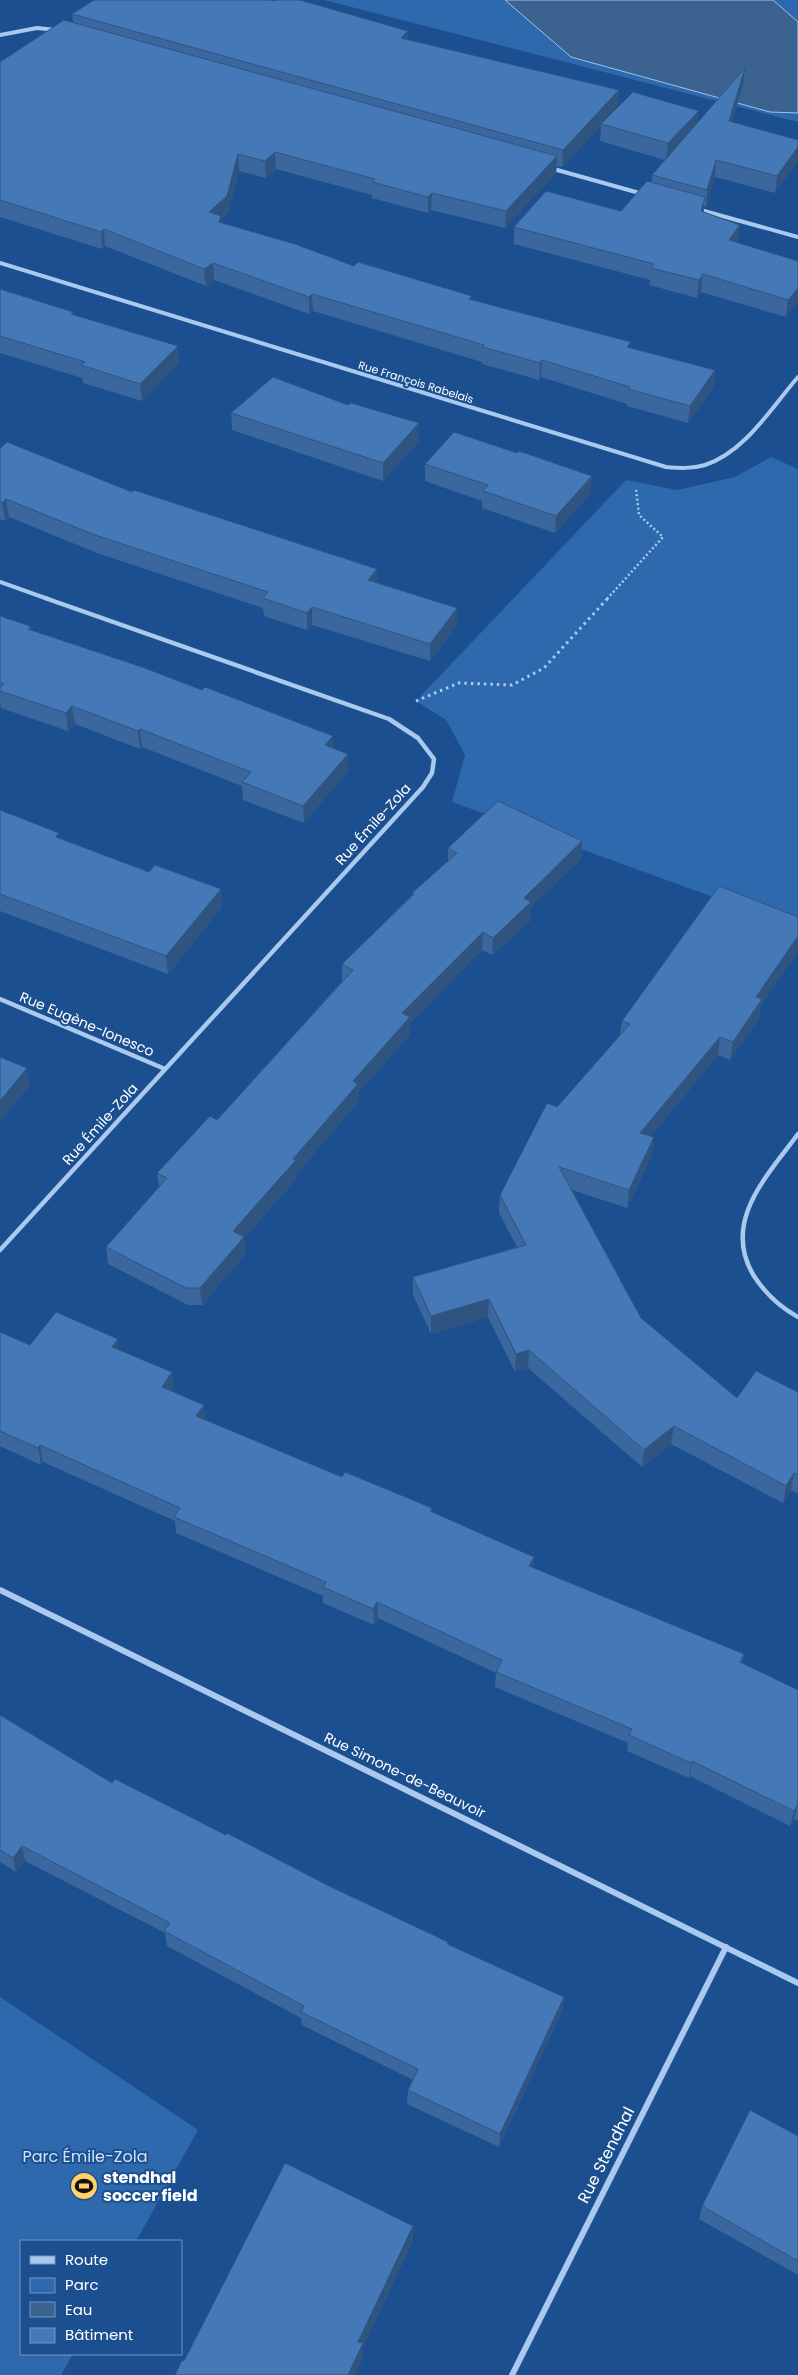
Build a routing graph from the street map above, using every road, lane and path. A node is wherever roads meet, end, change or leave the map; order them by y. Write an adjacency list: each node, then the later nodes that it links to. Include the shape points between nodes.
1 (61, 31): 2 (street, via 37,28)
2 (0, 34)
3 (540, 165): 4 (street)
4 (645, 195)
5 (693, 208): 6 (street)
6 (798, 238)
7 (0, 263): 9 (street, Rue François Rabelais)
8 (798, 376): 9 (street, Rue François Rabelais, via 741,440 721,457 693,467 672,468)
9 (652, 464): 11 (path, via 636,490 639,515 663,537 544,668 512,685 459,683)
10 (0, 582): 11 (street, Rue Émile-Zola)
11 (381, 716): 13 (street, Rue Émile-Zola, via 403,725 418,737 434,759 432,772)
12 (0, 999): 13 (street, Rue Eugène-Ionesco)
13 (165, 1069): 15 (street, Rue Émile-Zola)
14 (798, 1134): 16 (street, via 754,1198 742,1224 740,1237 752,1276 771,1297)
15 (0, 1250)
16 (798, 1318)
17 (0, 1590): 18 (street, Rue Simone-de-Beauvoir)
18 (726, 1947): 19 (street, Rue Simone-de-Beauvoir); 20 (street, Rue Stendhal)
19 (798, 1983)
20 (512, 2375)

